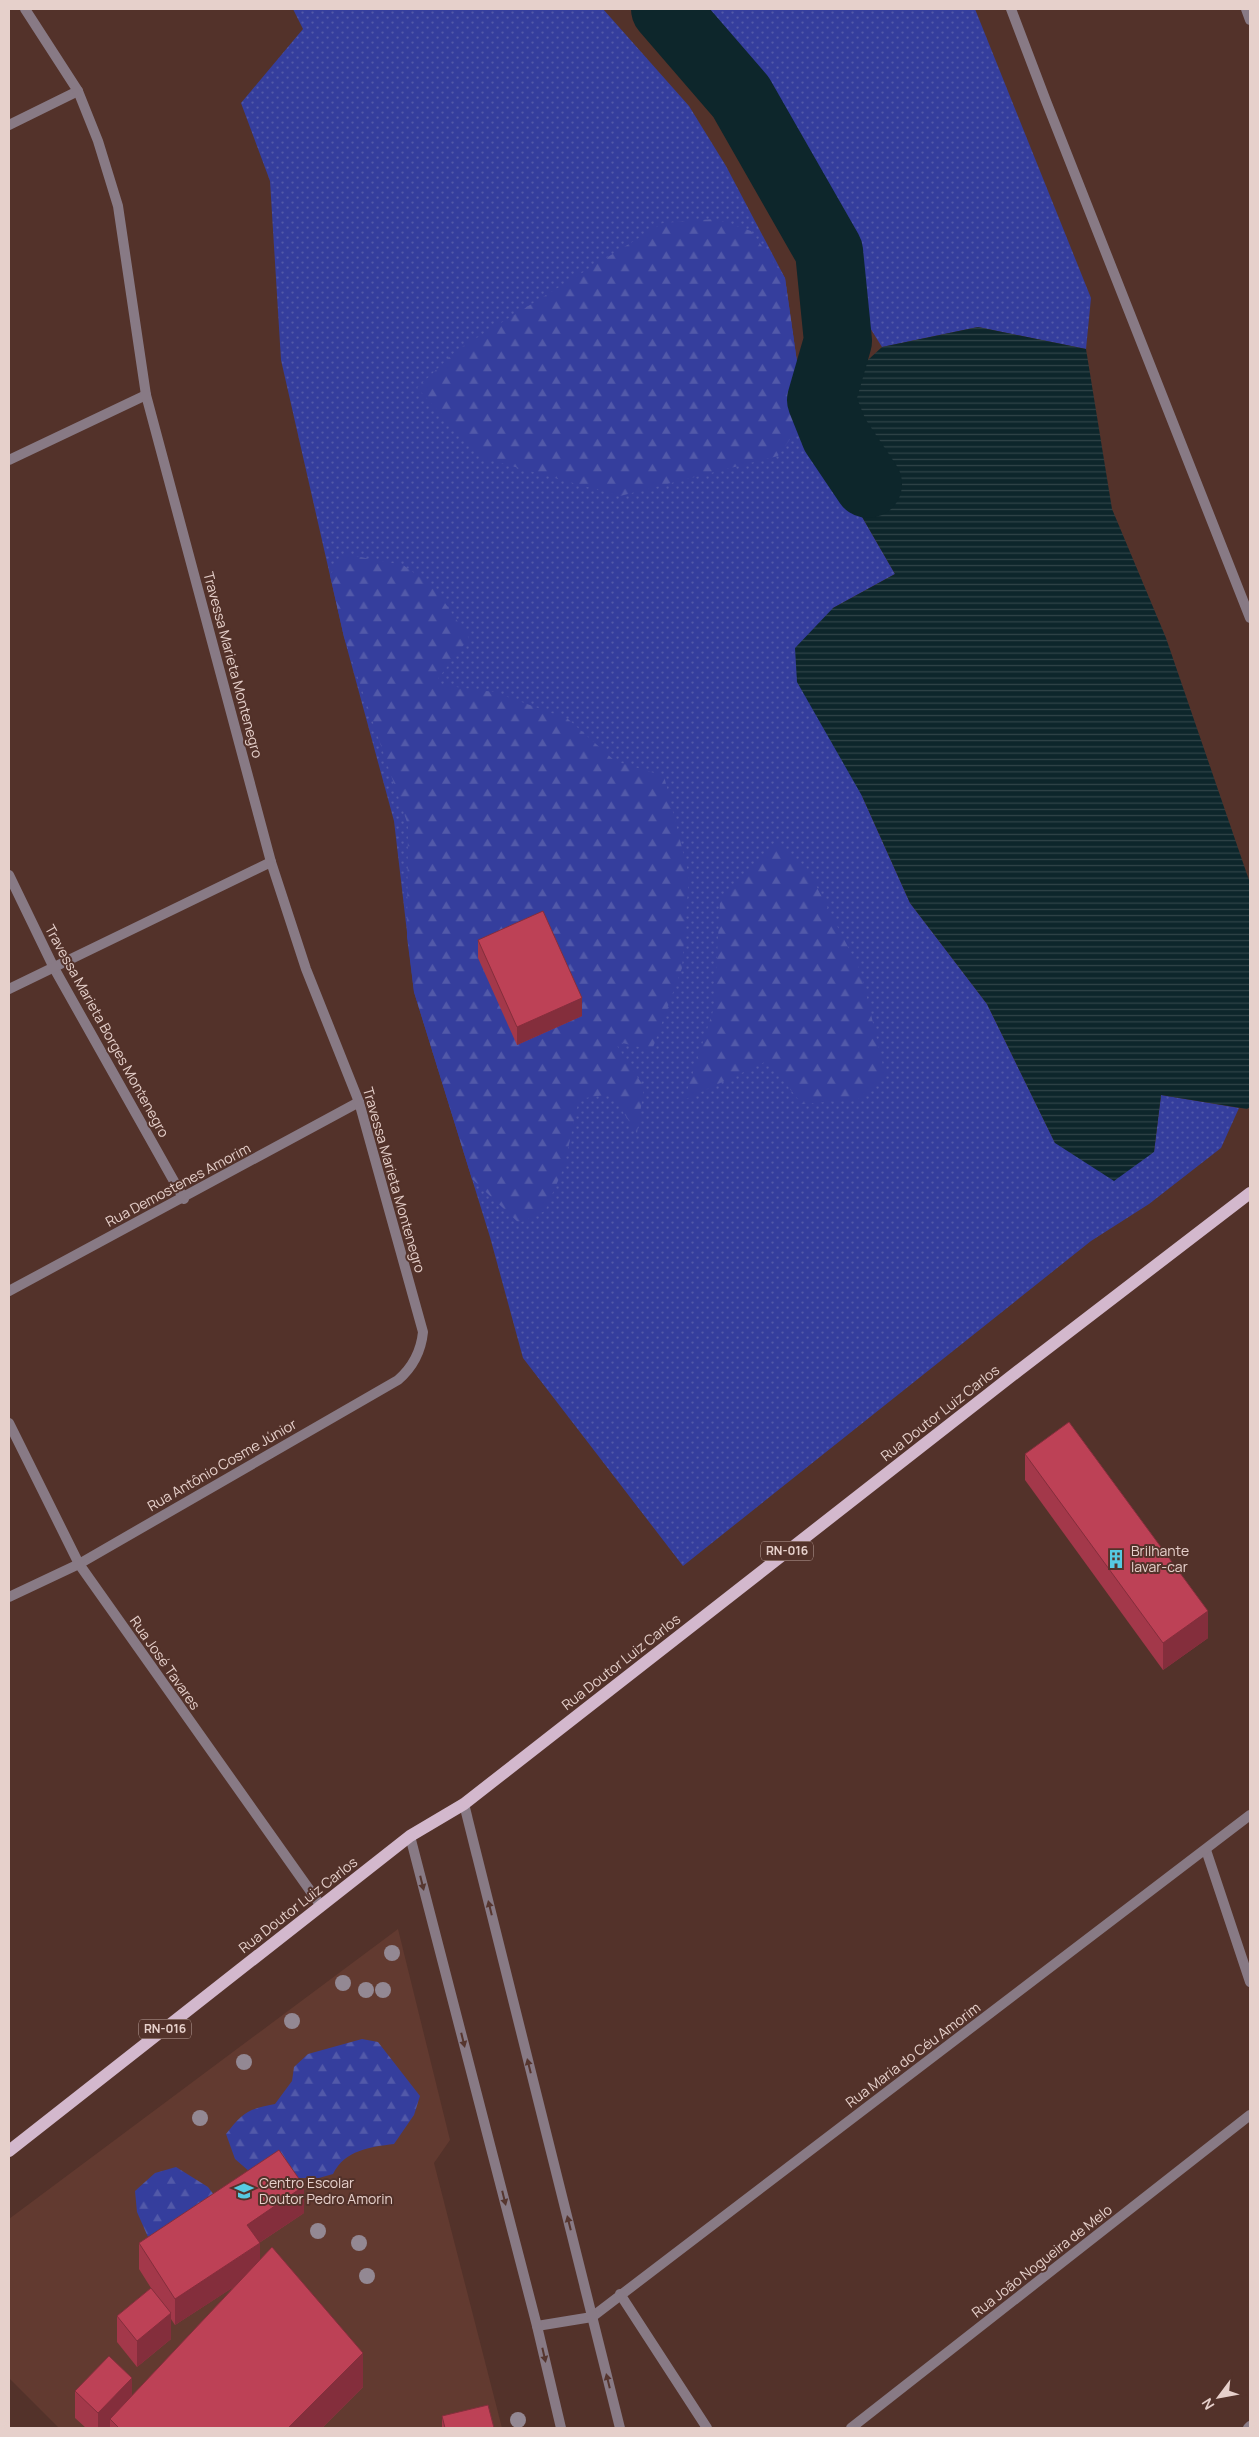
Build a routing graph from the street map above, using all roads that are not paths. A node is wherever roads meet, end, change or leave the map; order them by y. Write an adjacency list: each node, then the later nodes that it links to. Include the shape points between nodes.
1 (25, 9): 5 (street, Travessa Marieta Montenegro)
2 (1011, 9): 9 (street)
3 (1246, 9): 4 (street)
4 (1250, 20)
5 (78, 91): 6 (street); 7 (street, Travessa Marieta Montenegro, via 118,206)
6 (9, 125)
7 (146, 395): 8 (street); 10 (street, Travessa Marieta Montenegro)
8 (9, 460)
9 (1250, 618)
10 (271, 862): 12 (street); 14 (street, Travessa Marieta Montenegro, via 306,970)
11 (9, 875): 12 (street, Travessa Marieta Borges Montenegro)
12 (54, 968): 13 (street); 16 (street, Travessa Marieta Borges Montenegro)
13 (9, 989)
14 (359, 1102): 16 (street, Rua Demostenes Amorim); 18 (street, Travessa Marieta Montenegro)
15 (1250, 1193): 22 (main road, Rua Doutor Luiz Carlos / RN-016)
16 (184, 1198): 17 (street, Rua Demostenes Amorim)
17 (9, 1291)
18 (423, 1332): 20 (street, Rua Antônio Cosme Júnior, via 422,1347 407,1372 398,1380)
19 (9, 1423): 20 (street, Rua José Tavares)
20 (79, 1564): 21 (street, Rua Antônio Cosme Júnior); 26 (street, Rua José Tavares)
21 (9, 1597)
22 (464, 1804): 24 (main road, Rua Doutor Luiz Carlos / RN-016); 31 (street, one-way to 22)
23 (1250, 1815): 25 (street, Rua Maria do Céu Amorim)
24 (410, 1836): 26 (main road, Rua Doutor Luiz Carlos / RN-016); 32 (street, one-way to 32)
25 (1206, 1850): 27 (street); 30 (street, Rua Maria do Céu Amorim)
26 (321, 1906): 29 (main road, Rua Doutor Luiz Carlos / RN-016)
27 (1250, 1982)
28 (1250, 2115): 36 (street, Rua João Nogueira de Melo)
29 (9, 2151)
30 (620, 2294): 31 (street, Rua Maria do Céu Amorim); 35 (street)
31 (592, 2317): 32 (street); 34 (street, one-way to 31)
32 (537, 2326): 33 (street, one-way to 33)
33 (561, 2428)
34 (620, 2428)
35 (707, 2428)
36 (851, 2428)

